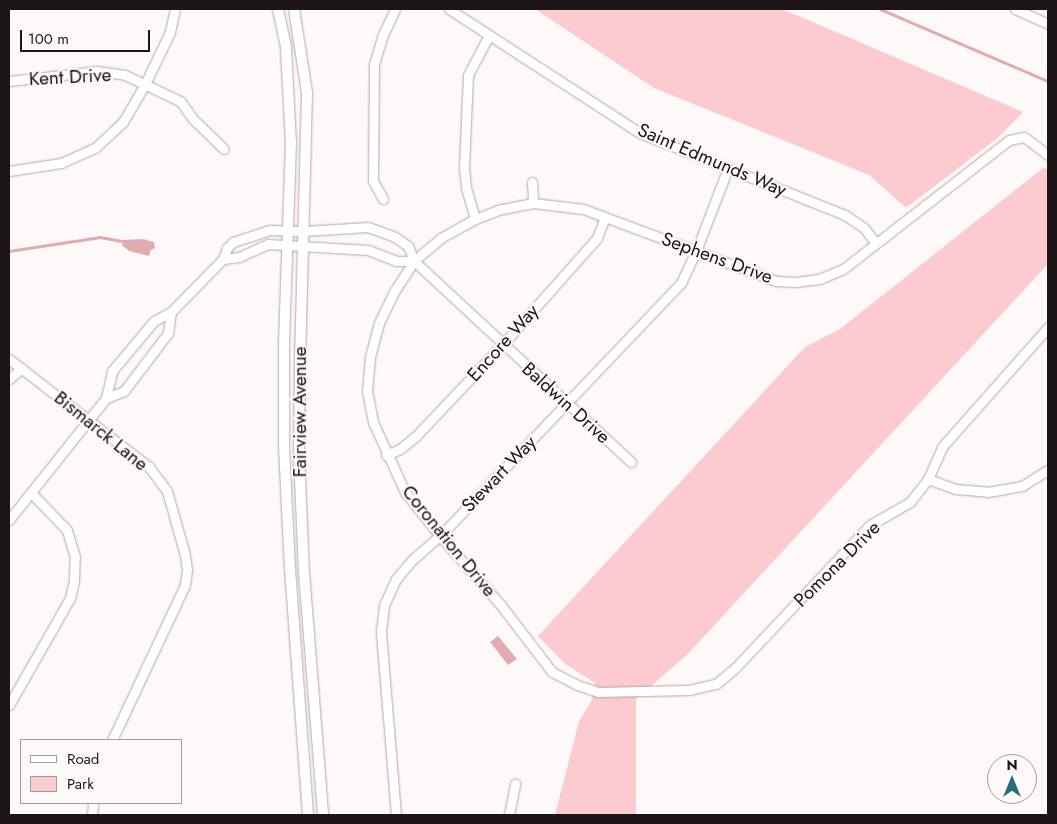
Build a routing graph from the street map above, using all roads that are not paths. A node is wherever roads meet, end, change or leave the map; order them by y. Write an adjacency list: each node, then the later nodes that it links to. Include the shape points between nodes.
1 (174, 9): 10 (street, via 170,32)
2 (278, 9): 20 (street, Fairview Avenue, via 286,48 289,94)
3 (294, 9): 21 (street, Fairview Avenue, via 307,93)
4 (395, 9): 16 (street, via 374,64 373,181)
5 (449, 9): 8 (street, Saint Edmunds Way)
6 (1015, 9): 7 (street)
7 (1048, 24)
8 (489, 35): 13 (street, Saint Edmunds Way, via 640,133); 19 (street, via 468,75 464,167)
9 (9, 81): 10 (street, Kent Drive, via 97,71 125,75)
10 (145, 84): 11 (street, Kent Drive, via 180,101); 14 (street, via 123,122 95,148 61,163)
11 (224, 150)
12 (1048, 155): 22 (street, Sephens Drive, via 1024,137 1009,140)
13 (728, 168): 22 (street, Saint Edmunds Way, via 845,215 864,228); 25 (street, Stewart Way)
14 (9, 171)
15 (532, 182): 17 (street)
16 (383, 198)
17 (533, 203): 18 (street, Sephens Drive, via 583,209); 19 (street, Sephens Drive, via 501,209)
18 (605, 217): 25 (street, Sephens Drive); 30 (street, Encore Way, via 597,238)
19 (475, 219): 27 (street, Sephens Drive, via 441,238)
20 (288, 231): 21 (street, Baldwin Drive); 23 (street, Fairview Avenue); 26 (street, Baldwin Drive, via 271,230 233,242)
21 (304, 231): 24 (street, Fairview Avenue); 27 (street, Baldwin Drive, via 368,228 395,237 408,246)
22 (875, 242): 25 (street, Sephens Drive, via 843,270 818,279 795,282 776,281)
23 (287, 246): 24 (street); 26 (street, via 268,244 239,257); 48 (street, Fairview Avenue, via 284,448)
24 (304, 246): 27 (street, via 368,250 396,261); 49 (street, Fairview Avenue, via 299,455 304,572)
25 (696, 251): 35 (street, Stewart Way, via 681,283)
26 (223, 259): 28 (street, Baldwin Drive)
27 (414, 261): 30 (street, Baldwin Drive); 37 (street, Coronation Drive, via 379,323 370,357 368,391 373,422)
28 (171, 312): 34 (street, Baldwin Drive, via 154,321 112,371); 34 (street, Baldwin Drive, via 168,333 124,390)
29 (1048, 327): 40 (street, Pomona Drive, via 942,447)
30 (502, 344): 35 (street, Baldwin Drive); 37 (street, Encore Way, via 416,436 400,449)
31 (9, 358): 32 (street, Bismarck Lane)
32 (22, 368): 33 (street); 36 (street, Bismarck Lane)
33 (9, 379)
34 (106, 398): 36 (street, Baldwin Drive)
35 (567, 402): 38 (street, Baldwin Drive); 43 (street, Stewart Way)
36 (88, 420): 41 (street, Baldwin Drive); 46 (street, Bismarck Lane, via 149,468 167,491 185,555 185,586)
37 (386, 454): 43 (street, Coronation Drive, via 405,492)
38 (631, 462)
39 (1048, 470): 40 (street, via 1022,486 988,492 956,489)
40 (928, 479): 44 (street, Pomona Drive, via 910,502 870,525 736,667)
41 (31, 493): 42 (street, Baldwin Drive); 45 (street, via 67,530 76,557 74,580 70,598)
42 (9, 520)
43 (440, 536): 44 (street, Coronation Drive, via 500,604 552,672 577,686 598,692 689,690); 50 (street, Stewart Way, via 396,579 384,605 381,631)
44 (716, 684)
45 (9, 705)
46 (112, 739)
47 (515, 784): 51 (street)
48 (308, 815)
49 (323, 815)
50 (396, 815)
51 (509, 815)

